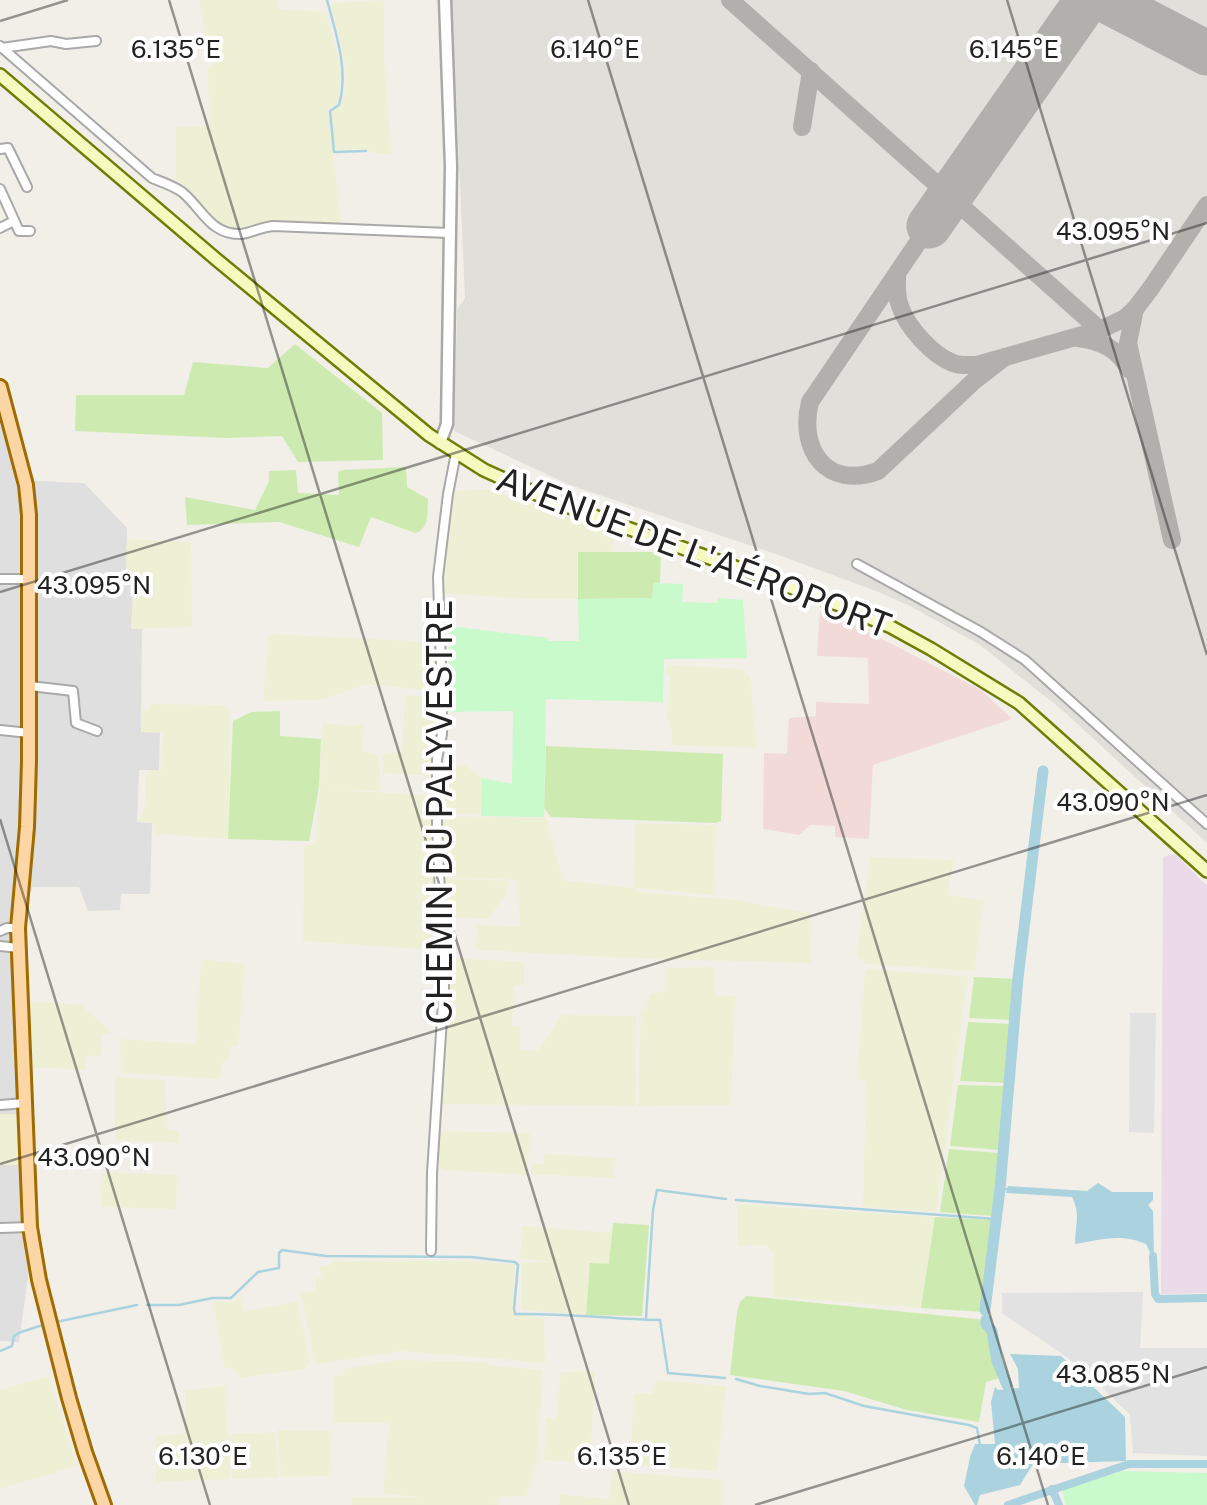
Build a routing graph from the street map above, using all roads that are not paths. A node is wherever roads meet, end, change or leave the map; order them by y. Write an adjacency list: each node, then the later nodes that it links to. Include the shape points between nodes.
1 (445, 0): 11 (street)
2 (96, 42): 3 (street)
3 (1, 46): 11 (street, via 152,178 182,192 219,230)
4 (0, 75): 13 (main road, AVENUE DE L'AÉROPORT)
5 (0, 149): 6 (street, via 8,148)
6 (27, 187)
7 (0, 189): 8 (street)
8 (14, 221): 9 (street); 10 (street, via 18,231)
9 (0, 228)
10 (30, 231)
11 (449, 233): 13 (street, via 447,424)
12 (0, 387): 17 (main road, via 26,485)
13 (440, 443): 14 (main road, AVENUE DE L'AÉROPORT)
14 (456, 453): 23 (main road, AVENUE DE L'AÉROPORT, via 550,500 851,609 931,649 1019,703); 32 (street, CHEMIN DU PALYVESTRE, via 438,577 444,986)
15 (857, 564): 22 (street, via 1025,660)
16 (0, 579): 17 (street)
17 (29, 579): 18 (main road)
18 (30, 686): 20 (street, via 74,691 76,722); 21 (main road)
19 (0, 730): 21 (street)
20 (97, 731)
21 (29, 733): 24 (main road)
22 (1207, 824)
23 (1207, 871)
24 (18, 928): 25 (street); 27 (main road)
25 (0, 931)
26 (0, 946): 27 (street)
27 (18, 948): 28 (main road)
28 (25, 1103): 29 (street); 30 (main road)
29 (0, 1105)
30 (30, 1227): 31 (street); 33 (main road, via 69,1398)
31 (0, 1228)
32 (431, 1251)
33 (104, 1505)

